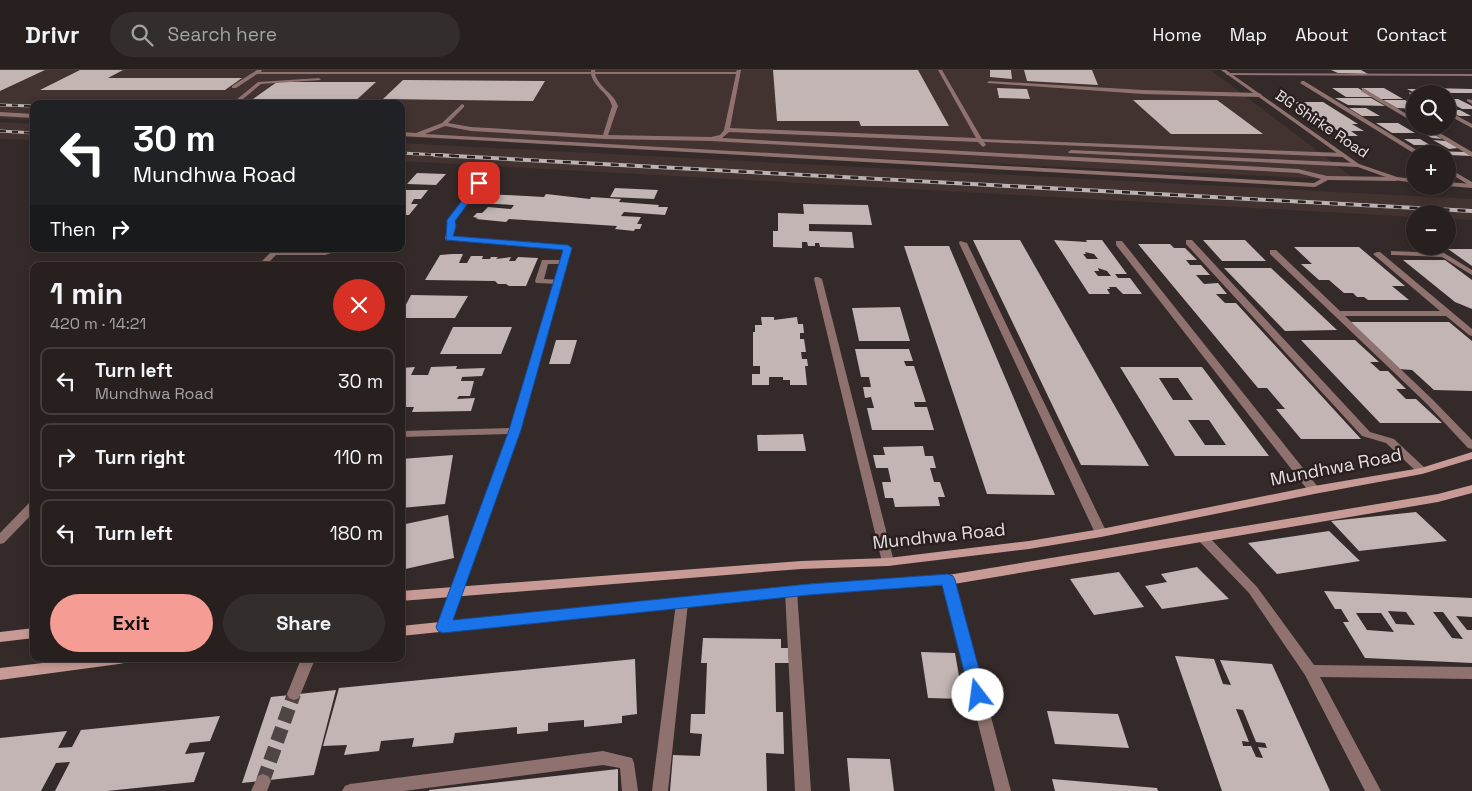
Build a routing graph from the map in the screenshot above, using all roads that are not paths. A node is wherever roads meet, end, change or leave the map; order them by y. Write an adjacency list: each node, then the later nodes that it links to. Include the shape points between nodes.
1 (940, 70): 30 (street)
2 (259, 71): 6 (street); 12 (street)
3 (593, 71): 4 (street); 7 (street); 27 (street, via 596,84 613,100 615,107)
4 (739, 72): 23 (street)
5 (1225, 72): 8 (street); 14 (street, BG Shirke Road)
6 (272, 73): 7 (street); 11 (street)
7 (351, 73): 11 (street, via 333,78)
8 (1472, 75)
9 (989, 82): 14 (street, via 1143,92)
10 (1302, 82): 31 (street)
11 (260, 83): 15 (street)
12 (234, 87)
13 (1363, 90): 19 (street)
14 (1259, 95): 33 (street, BG Shirke Road)
15 (238, 100)
16 (462, 106): 21 (street)
17 (0, 114): 18 (street)
18 (30, 116)
19 (1406, 116)
20 (1456, 117): 22 (street)
21 (444, 124): 25 (street); 27 (street, via 471,130)
22 (1472, 126)
23 (727, 130): 28 (street); 30 (street)
24 (405, 134): 25 (street)
25 (417, 135): 37 (street, via 1315,184)
26 (1439, 135): 34 (street)
27 (605, 136): 29 (street)
28 (722, 136): 29 (street); 32 (street)
29 (712, 140): 37 (street, via 1298,171)
30 (982, 141): 32 (street); 33 (street)
31 (1406, 145)
32 (984, 148): 35 (street)
33 (1343, 155): 35 (street, BG Shirke Road)
34 (1472, 155)
35 (1357, 165): 38 (street, BG Shirke Road)
36 (1456, 175): 42 (street)
37 (1327, 178): 38 (street)
38 (1396, 178): 39 (street, BG Shirke Road)
39 (1406, 180)
40 (479, 183): 53 (street, via 451,220 449,238 568,248)
41 (1456, 184): 42 (street)
42 (1472, 185)
43 (1189, 242): 64 (street, via 1366,434 1390,441)
44 (963, 243): 68 (street)
45 (1119, 243): 66 (street)
46 (275, 252): 52 (street)
47 (300, 252): 48 (street)
48 (329, 252)
49 (1273, 252): 57 (street)
50 (1394, 253): 54 (street, via 1444,255)
51 (1377, 254): 58 (street)
52 (265, 262)
53 (564, 262): 56 (street); 56 (street, via 545,262 538,282)
54 (1472, 274)
55 (818, 279): 71 (street)
56 (558, 282): 60 (street)
57 (1337, 314): 58 (street); 62 (street)
58 (1448, 314): 59 (street)
59 (1472, 333)
60 (515, 430): 61 (street); 73 (street)
61 (405, 434)
62 (1472, 446)
63 (1472, 455): 64 (main road, Mundhwa Road)
64 (1422, 471): 66 (main road, Mundhwa Road)
65 (1472, 489): 69 (main road, via 1438,498)
66 (1314, 490): 68 (main road, Mundhwa Road)
67 (30, 509): 70 (street)
68 (1100, 533): 71 (main road, Mundhwa Road)
69 (1203, 538): 72 (main road); 83 (street, via 1253,590)
70 (0, 540)
71 (888, 562): 73 (main road, Mundhwa Road, via 801,565)
72 (948, 580): 74 (main road); 91 (street)
73 (456, 591): 75 (main road, Mundhwa Road); 77 (street)
74 (792, 591): 76 (main road); 90 (street)
75 (405, 596)
76 (682, 604): 77 (main road); 89 (street)
77 (443, 627): 78 (main road)
78 (405, 631)
79 (30, 633): 80 (main road)
80 (0, 637)
81 (96, 662): 85 (main road)
82 (307, 662): 86 (street)
83 (1310, 672): 84 (street); 92 (street)
84 (1472, 673)
85 (0, 674)
86 (294, 694)
87 (350, 791): 88 (street, via 603,758 627,763)
88 (630, 791)
89 (660, 791)
90 (803, 791)
91 (1004, 791)
92 (1373, 791)

